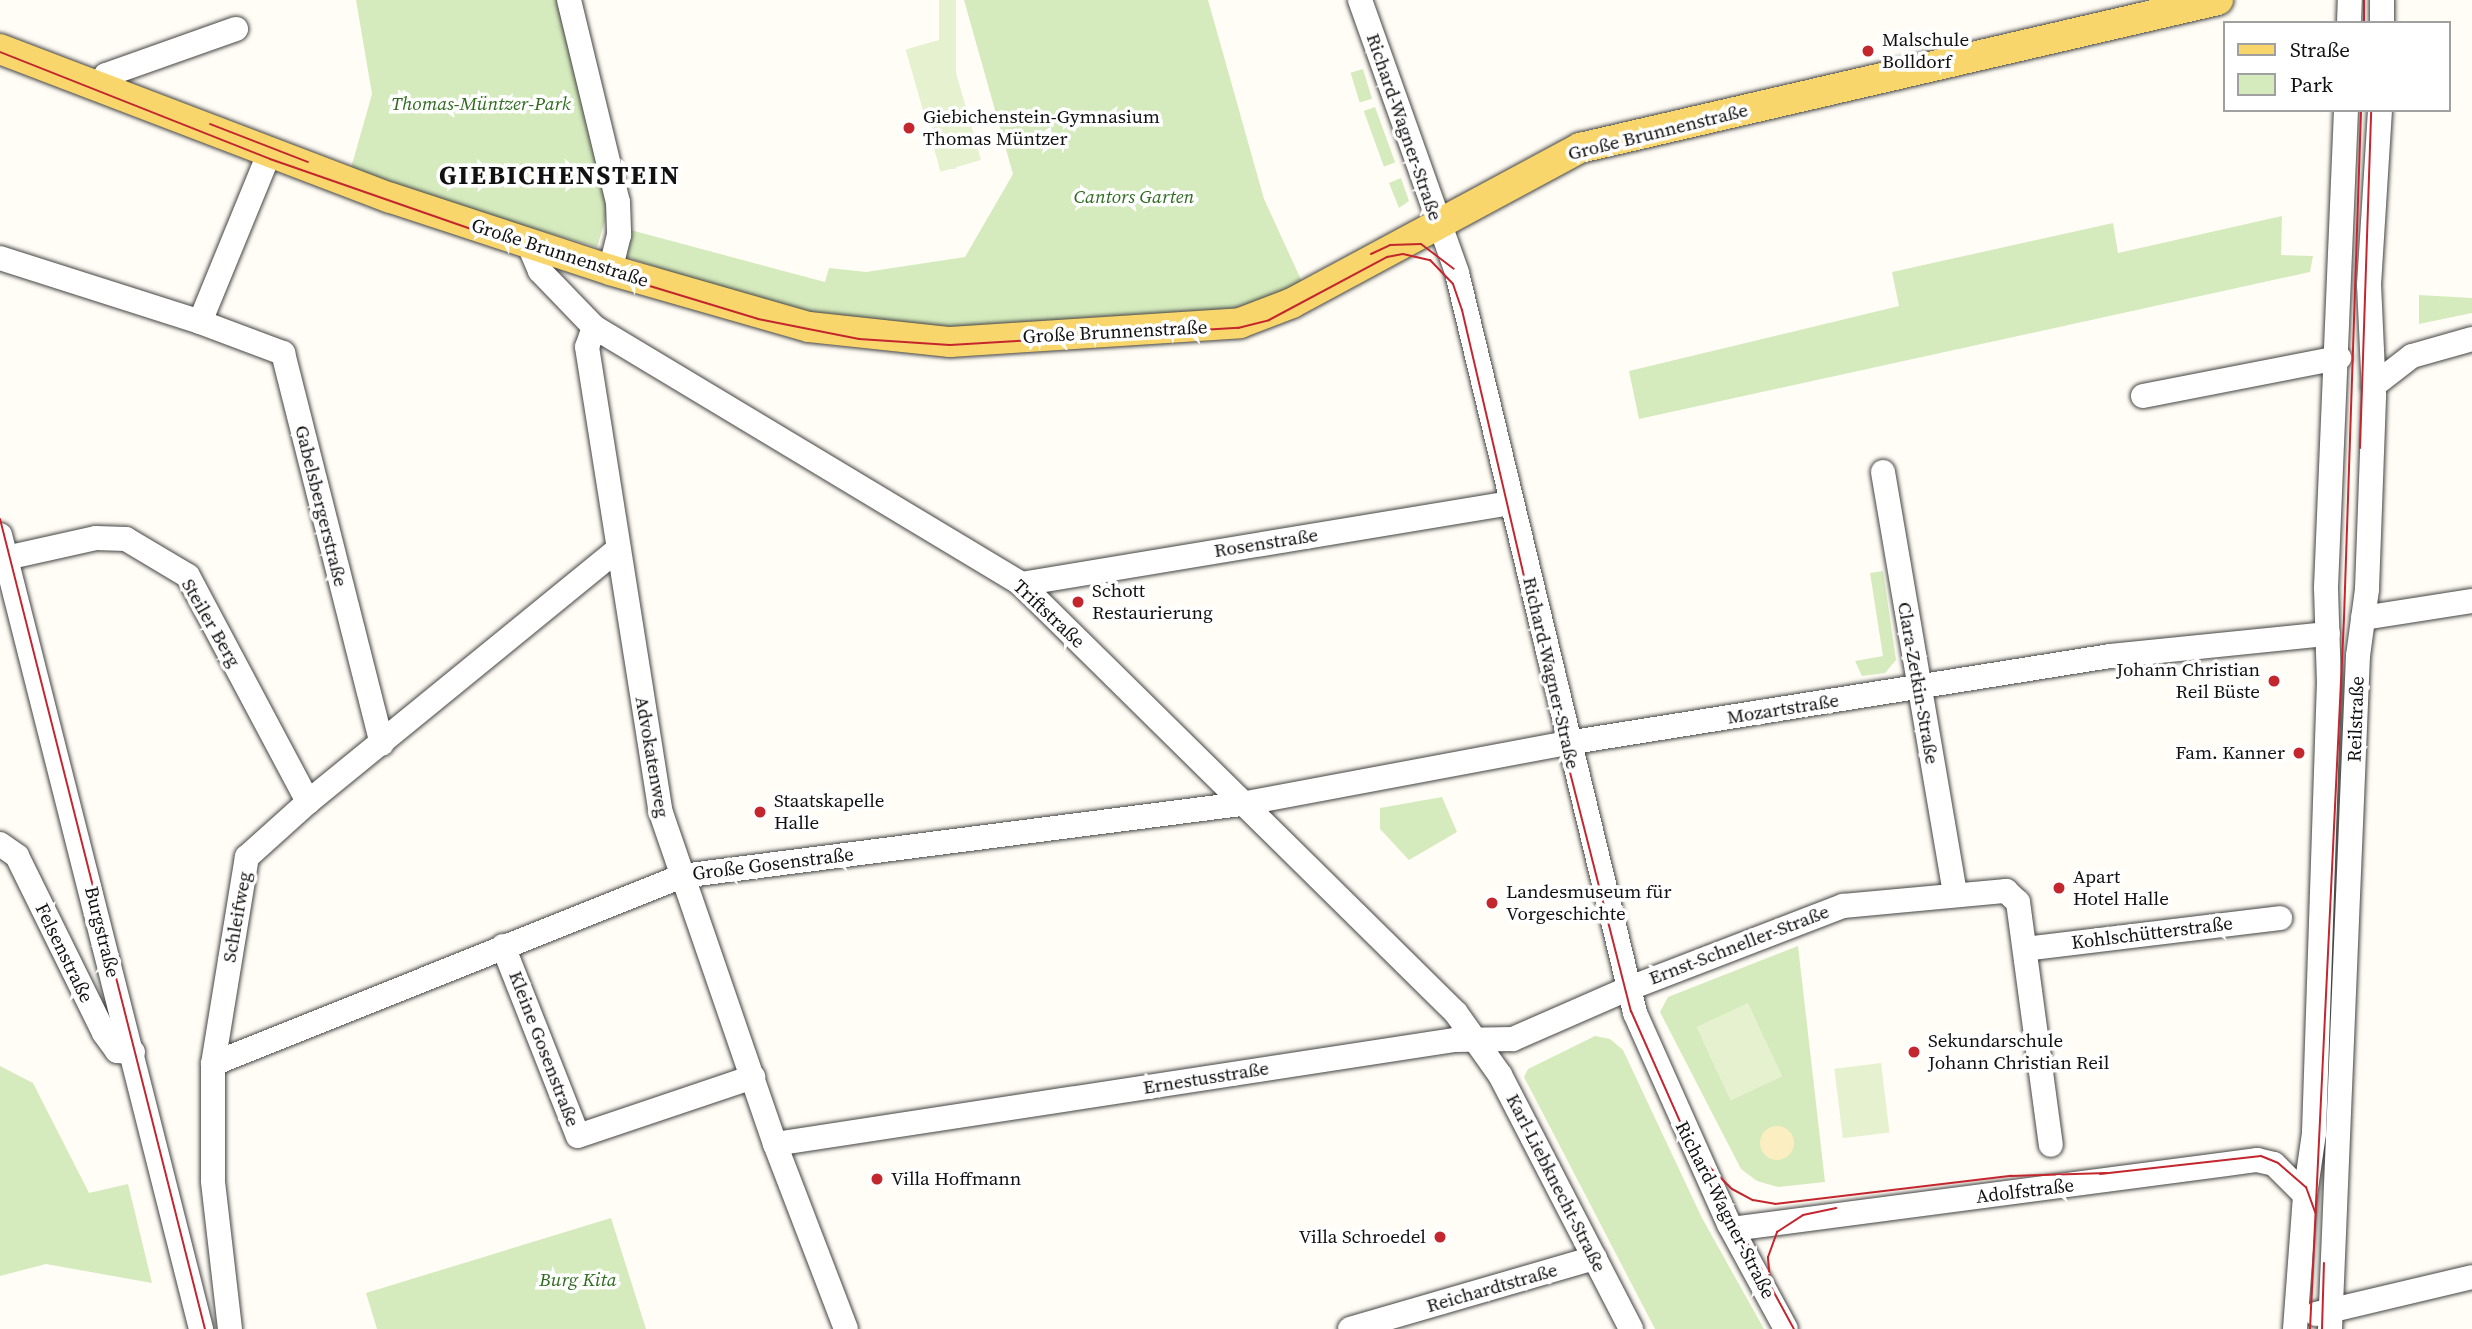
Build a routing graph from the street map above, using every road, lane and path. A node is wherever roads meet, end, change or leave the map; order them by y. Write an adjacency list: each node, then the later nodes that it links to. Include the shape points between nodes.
1 (569, 0): 18 (street, via 618,202 619,235)
2 (1360, 0): 15 (street, Richard-Wagner-Straße)
3 (2218, 0): 6 (main road, Große Brunnenstraße)
4 (2350, 0): 7 (street)
5 (2382, 0): 8 (street)
6 (2188, 3): 15 (main road, Große Brunnenstraße, via 1580,148)
7 (2349, 21)
8 (2382, 21)
9 (236, 29): 11 (street, via 106,75)
10 (0, 49): 11 (main road, Große Brunnenstraße)
11 (99, 85): 14 (main road, Große Brunnenstraße)
12 (2346, 112): 24 (street, Reilstraße)
13 (2380, 112): 21 (street, Reilstraße, via 2369,285)
14 (269, 153): 16 (main road, Große Brunnenstraße); 19 (street)
15 (1437, 225): 18 (main road, Große Brunnenstraße, via 1292,303 1240,323 964,341 905,340 809,327); 28 (street, Richard-Wagner-Straße, via 1457,273)
16 (529, 244): 18 (main road, Große Brunnenstraße); 20 (street, Triftstraße, via 540,271)
17 (0, 258): 19 (street, Gabelsbergerstraße)
18 (610, 270)
19 (201, 323): 37 (street, Gabelsbergerstraße, via 283,353)
20 (594, 327): 30 (street, Advokatenweg, via 587,347); 31 (street, Triftstraße)
21 (2373, 337): 23 (street, via 2388,349); 25 (street, Reilstraße)
22 (2472, 339): 23 (street)
23 (2412, 356): 25 (street)
24 (2339, 358): 26 (street); 34 (street, Reilstraße, via 2333,393)
25 (2373, 386): 33 (street, Reilstraße)
26 (2143, 396)
27 (1883, 472): 35 (street, Clara-Zetkin-Straße)
28 (1511, 503): 31 (street, Rosenstraße); 36 (street, Richard-Wagner-Straße)
29 (3, 547): 38 (street, Steiler Berg, via 126,539 188,576); 48 (street, Burgstraße)
30 (617, 550): 37 (street, Schleifweg); 41 (street, Advokatenweg, via 660,810)
31 (1021, 584): 39 (street, Triftstraße)
32 (2472, 601): 33 (street)
33 (2363, 618): 57 (street, Reilstraße)
34 (2328, 634): 35 (street, Mozartstraße, via 2110,656); 53 (street, Reilstraße, via 2314,1133)
35 (1918, 687): 36 (street, Mozartstraße); 42 (street, Clara-Zetkin-Straße)
36 (1567, 743): 39 (street, Mozartstraße); 46 (street, Richard-Wagner-Straße)
37 (382, 744): 38 (street, Schleifweg)
38 (308, 802): 49 (street, Schleifweg, via 247,857)
39 (1241, 804): 41 (street, Große Gosenstraße); 47 (street, Triftstraße, via 1456,1013)
40 (0, 844): 48 (street, Felsenstraße, via 17,856 104,1033 117,1051)
41 (682, 876): 44 (street, Große Gosenstraße); 50 (street, Advokatenweg)
42 (1955, 895): 45 (street, Ernst-Schneller-Straße, via 2014,894); 46 (street, Ernst-Schneller-Straße, via 1843,906)
43 (2280, 918): 45 (street, Kohlschütterstraße)
44 (503, 946): 49 (street, Große Gosenstraße); 50 (street, Kleine Gosenstraße, via 578,1136)
45 (2025, 949): 52 (street, Ernst-Schneller-Straße)
46 (1629, 988): 47 (street, Ernestusstraße, via 1513,1039); 54 (street, Richard-Wagner-Straße, via 1645,1044)
47 (1477, 1040): 51 (street, Ernestusstraße); 55 (street, Karl-Liebknecht-Straße)
48 (133, 1052): 59 (street, Burgstraße)
49 (213, 1064): 60 (street, Schleifweg, via 213,1181)
50 (753, 1077): 51 (street, Advokatenweg)
51 (775, 1144): 61 (street, Advokatenweg)
52 (2051, 1145)
53 (2305, 1195): 54 (street, Adolfstraße, via 2274,1164 2257,1160); 58 (street, Reilstraße)
54 (1732, 1228): 64 (street, Richard-Wagner-Straße)
55 (1595, 1258): 62 (street, Reichardtstraße); 63 (street, Karl-Liebknecht-Straße)
56 (2472, 1277): 57 (street)
57 (2331, 1321): 58 (street)
58 (2295, 1322)
59 (201, 1329)
60 (230, 1329)
61 (846, 1329)
62 (1350, 1329)
63 (1631, 1329)
64 (1786, 1329)

